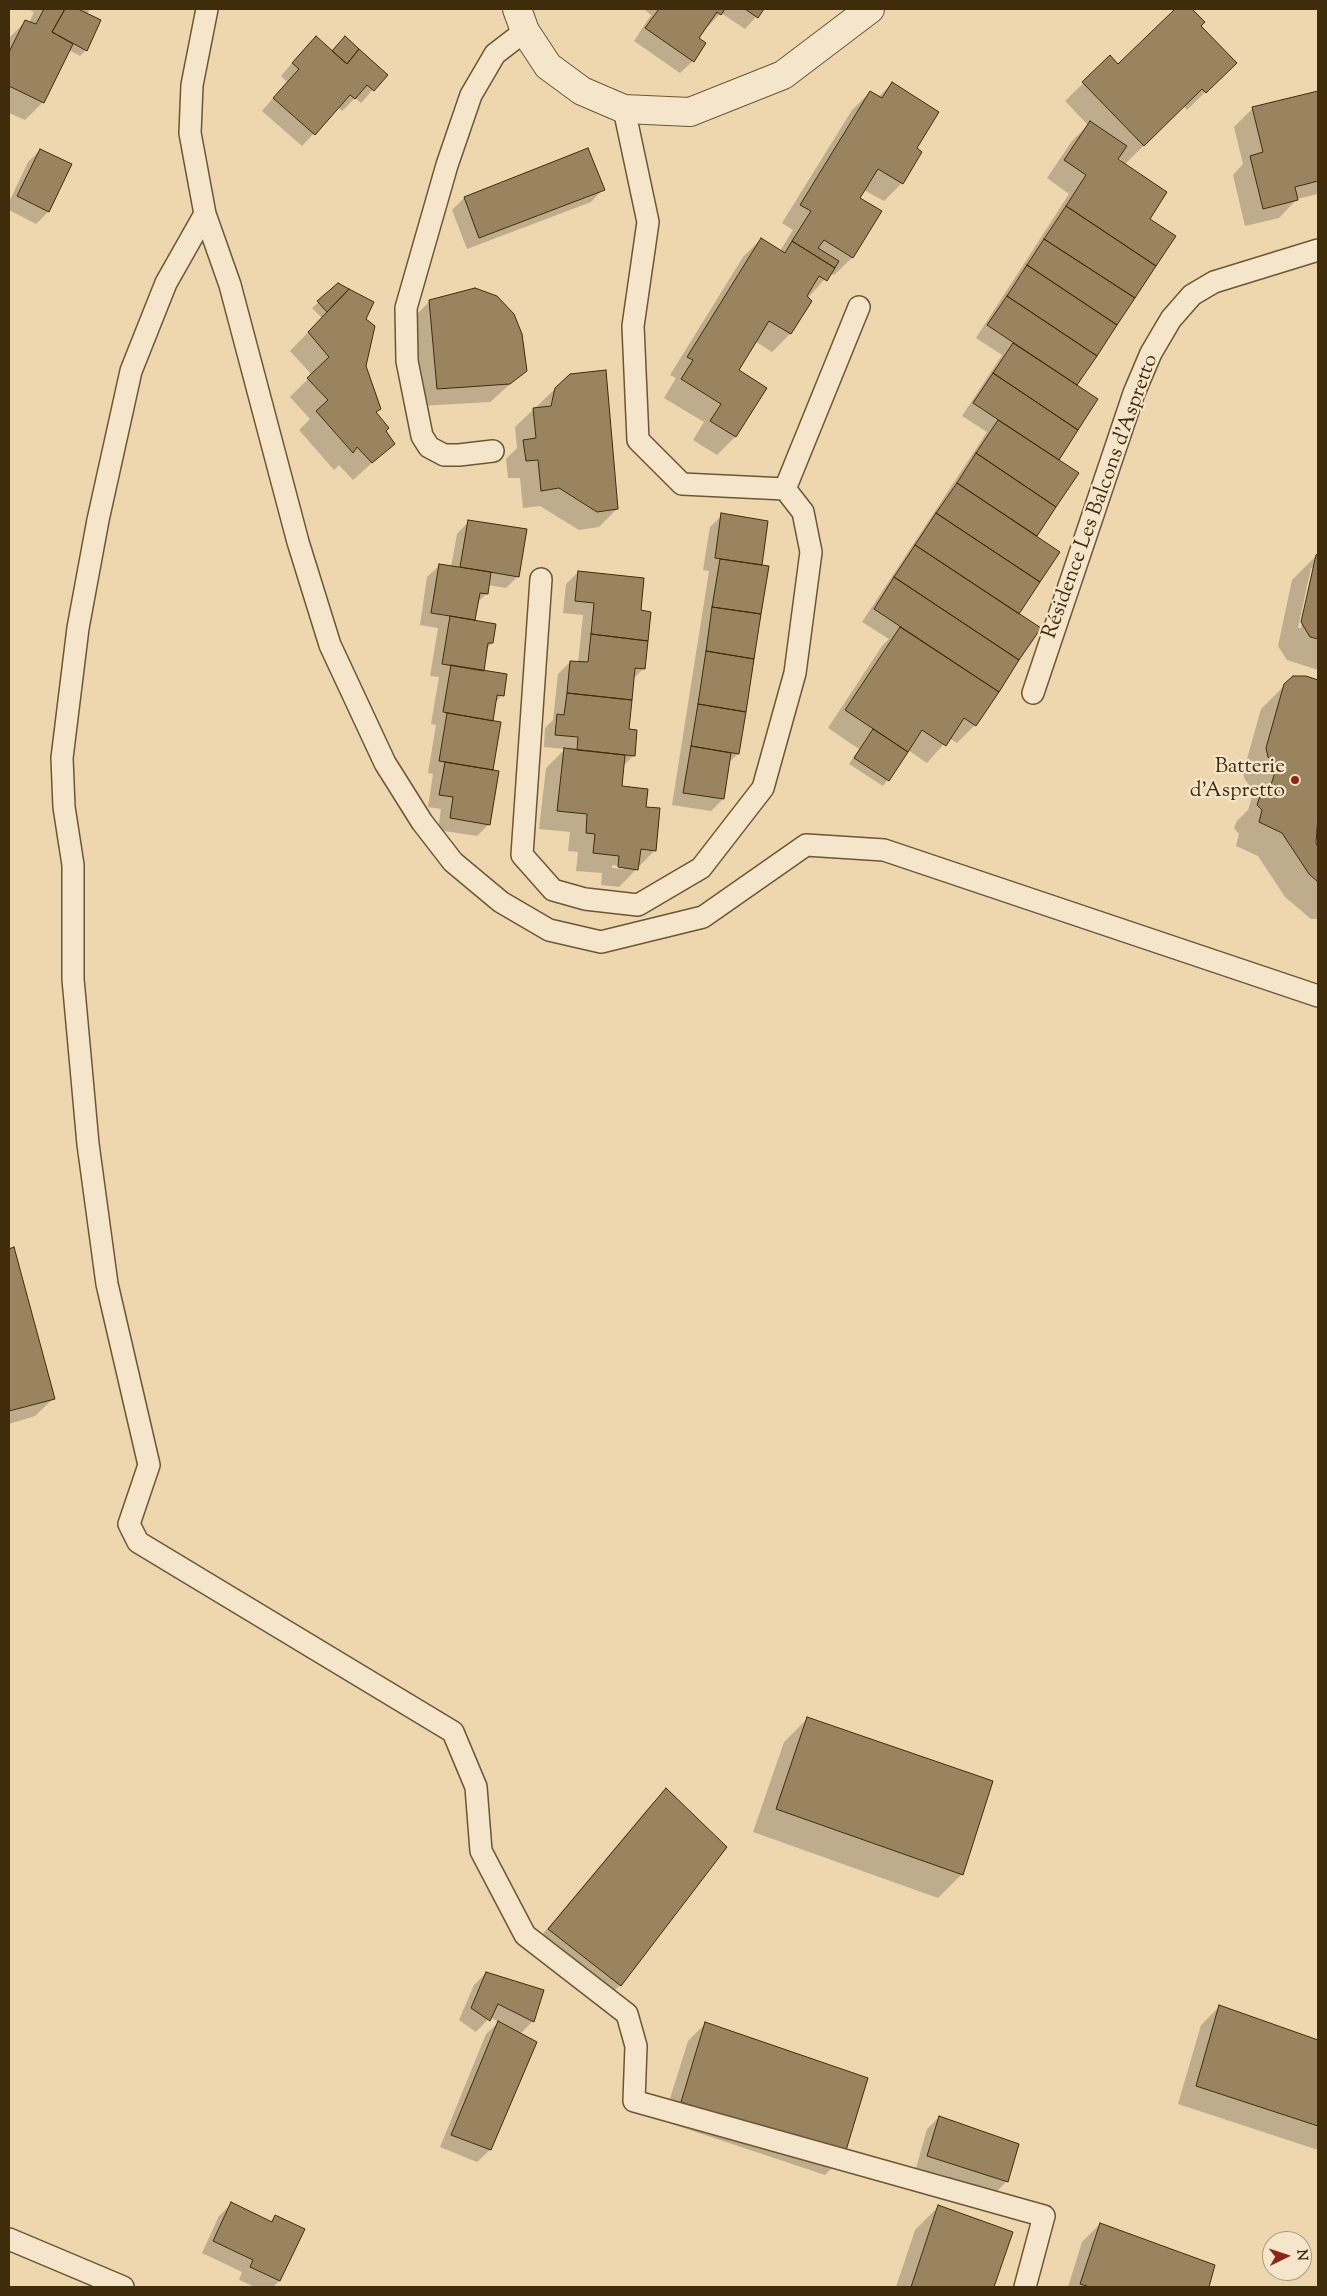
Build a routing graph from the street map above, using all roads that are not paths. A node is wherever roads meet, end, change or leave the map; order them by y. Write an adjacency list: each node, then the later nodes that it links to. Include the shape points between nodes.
1 (207, 9): 5 (lane, via 192,85 190,134)
2 (870, 9): 4 (street, via 783,75 690,112)
3 (521, 20): 4 (street, via 548,66 582,91); 8 (lane, via 495,54 472,95 447,165 406,308 407,361 422,436 428,447 444,454 459,455)
4 (624, 109): 9 (lane, via 648,222 633,326 638,440 682,484)
5 (205, 214): 12 (lane, via 230,285 298,542 330,645 385,763 422,822 453,862 501,902 549,930 601,942 702,917 806,845 884,850); 15 (lane, via 166,283 131,371 78,628 62,758 64,807 73,865 73,979 88,1144 106,1284 149,1465 129,1524 138,1542 453,1732 476,1787 482,1851 524,1935 627,2014 636,2046 634,2101 1044,2216)
6 (1318, 250): 11 (lane, Résidence Les Balcons d'Aspretto, via 1214,282 1192,295 1171,320 1134,393)
7 (859, 307): 9 (lane)
8 (493, 451)
9 (785, 490): 10 (lane, via 803,512 811,552 795,674 763,788 701,868 638,905 585,899 553,890 522,854)
10 (541, 579)
11 (1033, 693)
12 (1318, 996)
13 (9, 2239): 14 (lane)
14 (123, 2287)
15 (1025, 2287)

